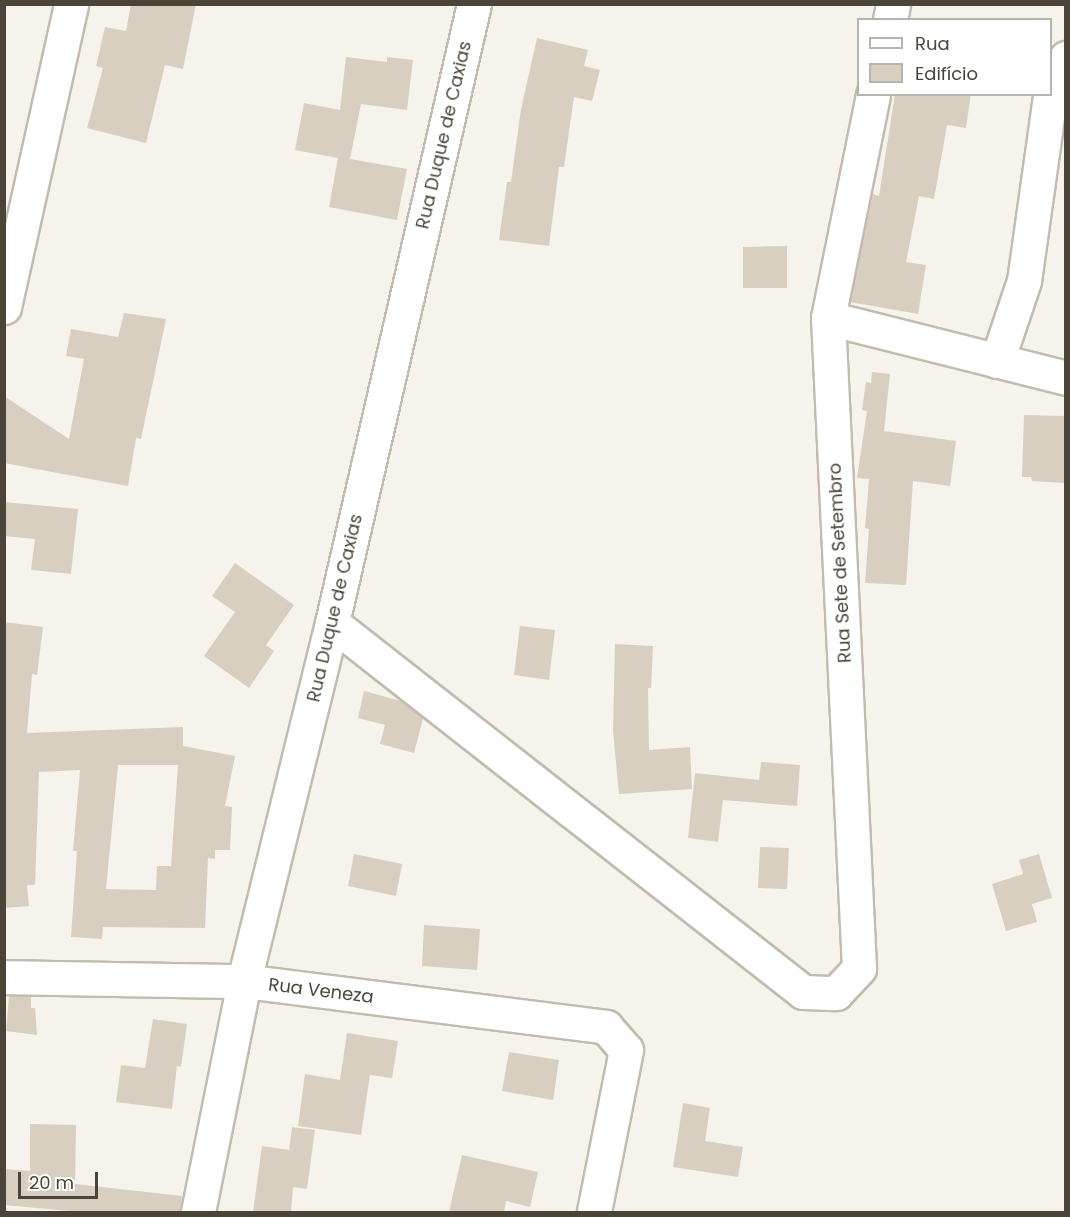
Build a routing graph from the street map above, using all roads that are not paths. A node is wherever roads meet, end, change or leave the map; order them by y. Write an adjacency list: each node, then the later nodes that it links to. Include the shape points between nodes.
1 (71, 4): 7 (street)
2 (474, 4): 11 (street, Rua Duque de Caxias)
3 (1065, 58): 4 (street)
4 (1052, 81)
5 (873, 96): 8 (street, Rua Sete de Setembro)
6 (1050, 96): 9 (street, via 1024,281)
7 (4, 306)
8 (828, 318): 9 (street); 11 (street, Rua Sete de Setembro, via 860,968 836,993 803,993)
9 (997, 361): 10 (street)
10 (1065, 378)
11 (332, 623): 13 (street, Rua Duque de Caxias)
12 (4, 977): 13 (street, Rua Veneza)
13 (244, 981): 14 (street, Rua Duque de Caxias); 15 (street, Rua Veneza, via 606,1027 626,1050)
14 (198, 1212)
15 (594, 1212)

